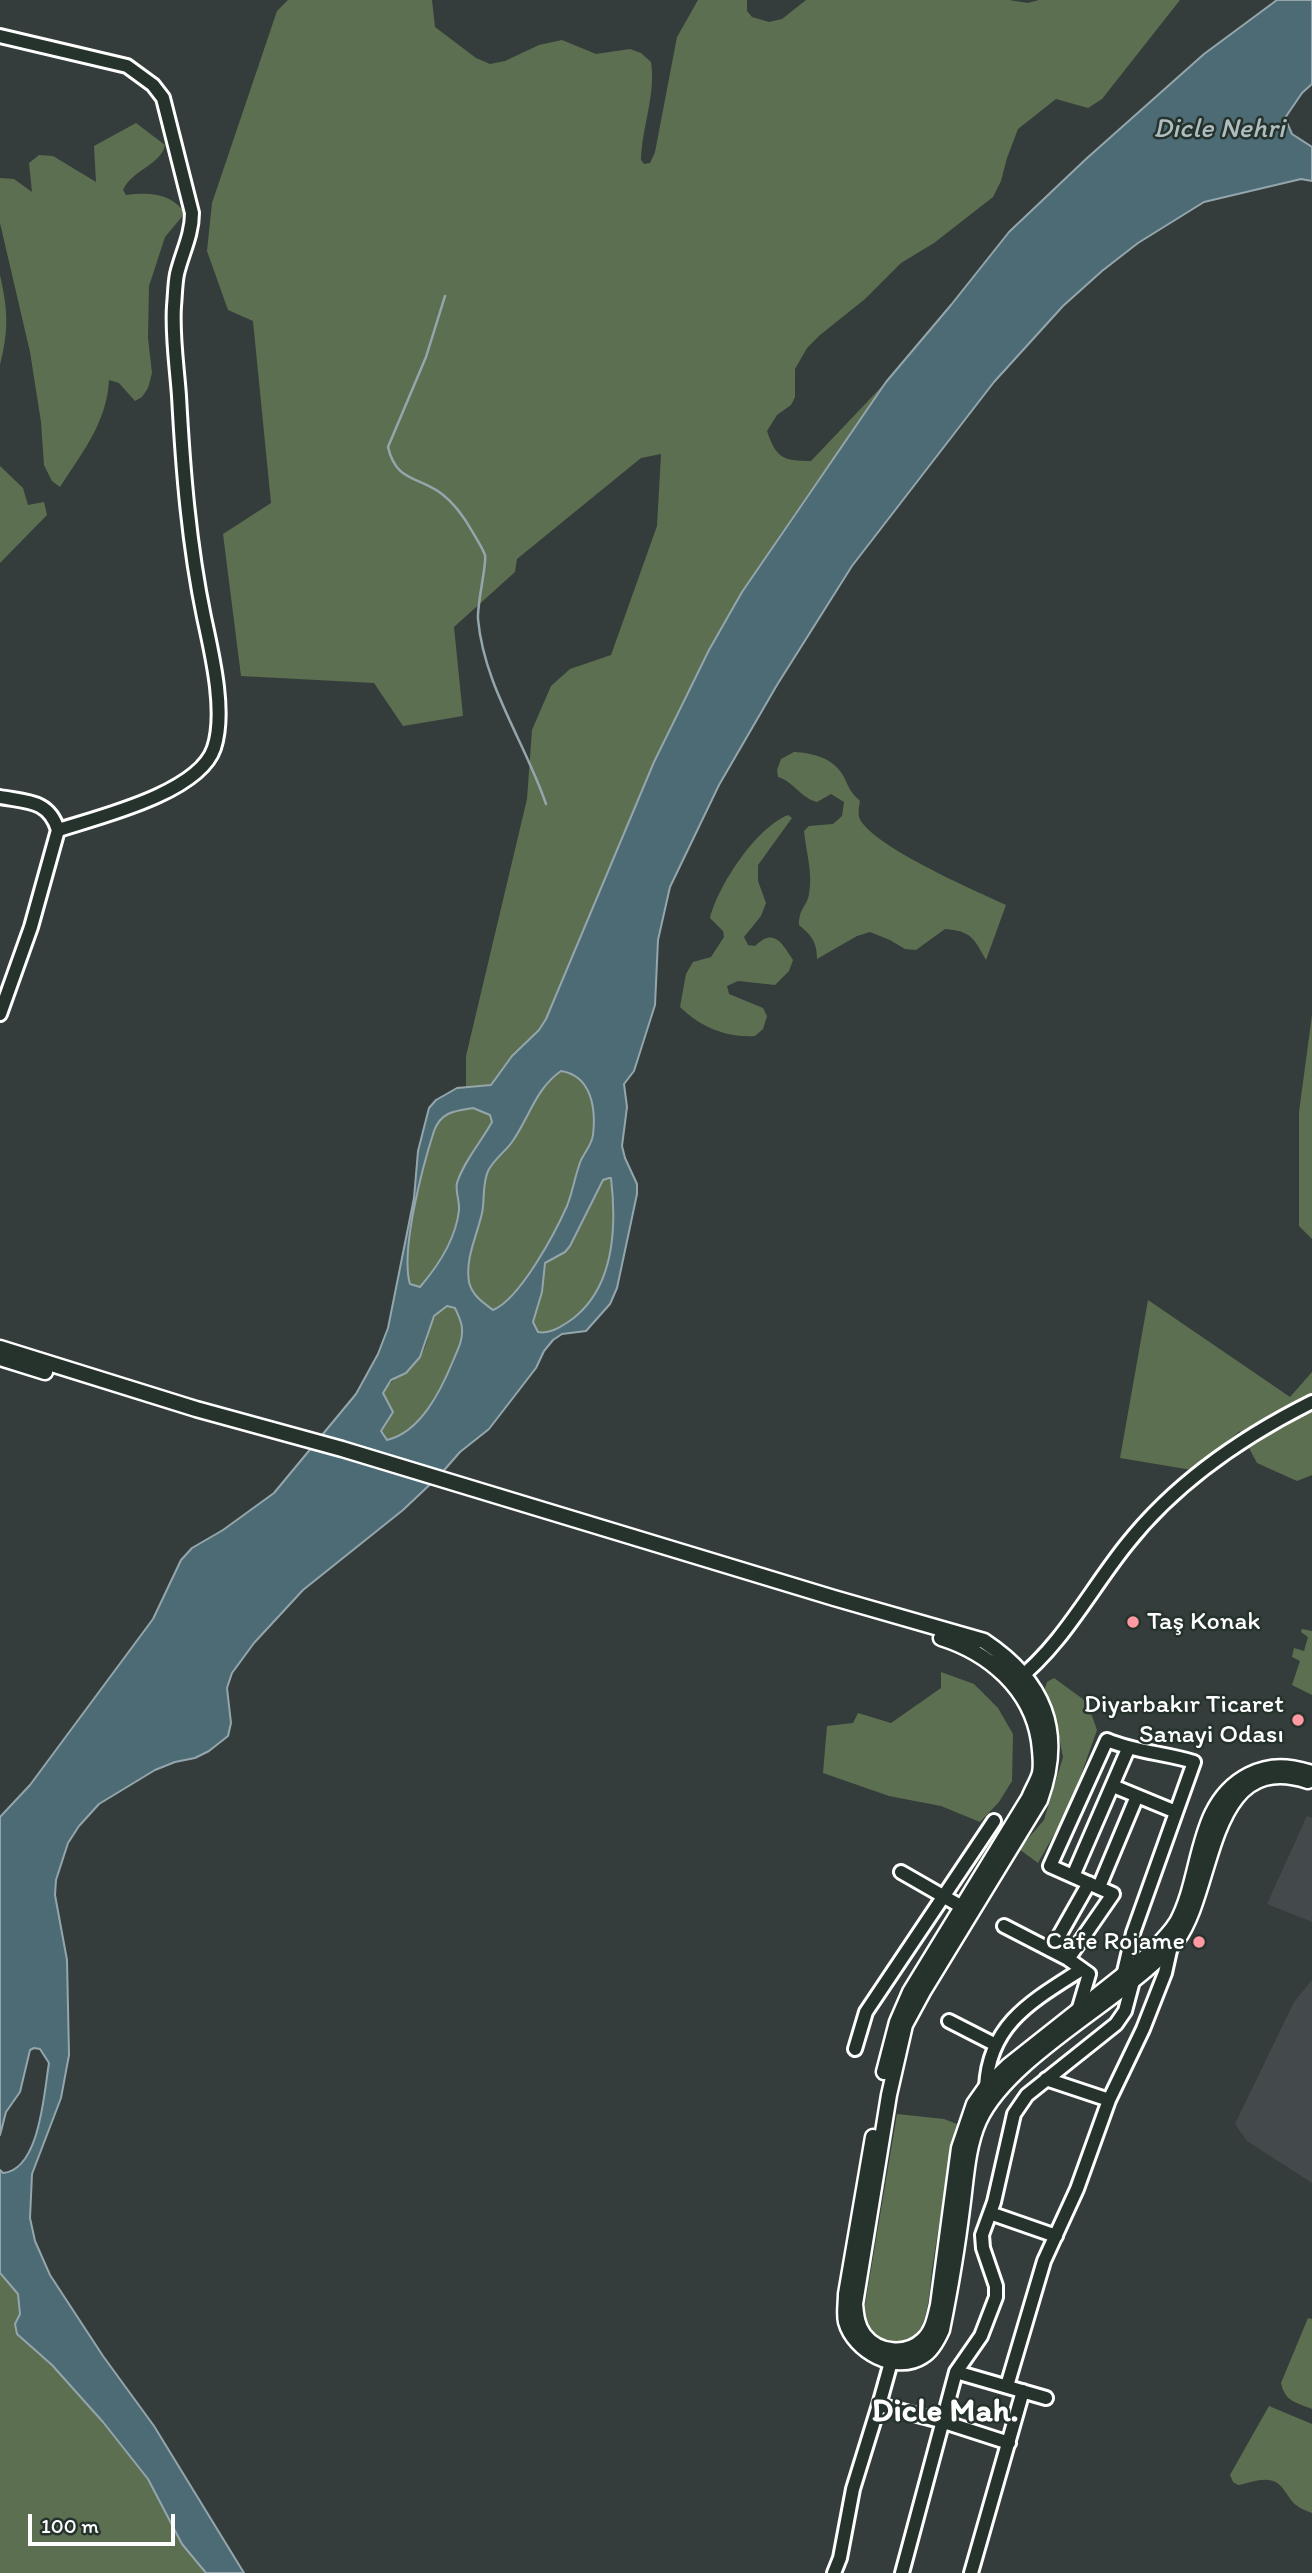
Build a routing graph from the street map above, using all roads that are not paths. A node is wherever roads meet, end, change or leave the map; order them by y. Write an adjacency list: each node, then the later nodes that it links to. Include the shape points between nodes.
1 (0, 36): 3 (street, via 127,66 153,85 163,98 192,213 174,309 183,472 198,588 214,664 218,713 214,750 197,772 179,785)
2 (0, 797): 3 (street, via 42,804)
3 (58, 830): 4 (street)
4 (0, 1014)
5 (0, 1348): 8 (main road)
6 (0, 1358): 8 (main road)
7 (1312, 1402): 10 (street, via 1263,1426 1165,1502)
8 (196, 1413): 9 (main road)
9 (833, 1601): 10 (main road, via 984,1641); 11 (main road, via 977,1653)
10 (1025, 1674): 11 (street); 35 (main road, via 1049,1725 1052,1754 1047,1779 1033,1811 905,2025 855,2304 864,2335 877,2346 891,2351 907,2349 932,2328 959,2148 974,2104)
11 (1012, 1684): 23 (main road, via 1036,1725 1040,1773)
12 (1128, 1749): 15 (street); 17 (street, via 1194,1762); 20 (street, via 1107,1741 1050,1866)
13 (1312, 1773): 29 (main road, via 1283,1765 1258,1770 1226,1793 1205,1831 1176,1923)
14 (1312, 1783): 25 (main road, via 1299,1778 1262,1780 1235,1798 1217,1830 1190,1919)
15 (1112, 1786): 16 (street); 20 (street)
16 (1137, 1796): 17 (street); 21 (street)
17 (1176, 1812): 29 (street, via 1133,1933)
18 (994, 1821): 22 (street)
19 (901, 1872): 22 (street)
20 (1073, 1876): 21 (street)
21 (1094, 1885): 26 (street); 27 (street, via 1114,1894)
22 (943, 1896): 23 (street); 33 (street, via 866,2011)
23 (962, 1908): 39 (main road, via 910,1992 894,2032 846,2294 846,2321 855,2340)
24 (1004, 1926): 26 (street)
25 (1172, 1946): 29 (main road); 36 (street, via 1143,2029)
26 (1051, 1950): 27 (street)
27 (1068, 1959): 28 (street)
28 (1082, 1969): 30 (street, via 1089,1974); 32 (street, via 1028,2004)
29 (1128, 1979): 30 (main road); 34 (street, via 1125,2011 1116,2024); 39 (main road, via 1007,2081 989,2102 970,2153 943,2330 923,2356)
30 (1078, 2011): 35 (main road)
31 (949, 2021): 32 (street)
32 (994, 2045): 35 (street)
33 (855, 2049)
34 (1046, 2079): 36 (street); 37 (street, via 1014,2114)
35 (986, 2087)
36 (1110, 2100): 38 (street)
37 (990, 2213): 38 (street); 40 (street, via 982,2235 996,2297 981,2336)
38 (1056, 2236): 41 (street, via 1041,2270)
39 (891, 2362): 44 (street)
40 (956, 2372): 41 (street); 45 (street)
41 (1007, 2386): 42 (street)
42 (1023, 2391): 43 (street); 46 (street)
43 (1046, 2398)
44 (879, 2405): 45 (street); 47 (street)
45 (944, 2422): 46 (street); 48 (street)
46 (1009, 2443): 49 (street)
47 (834, 2573)
48 (902, 2573)
49 (971, 2573)

